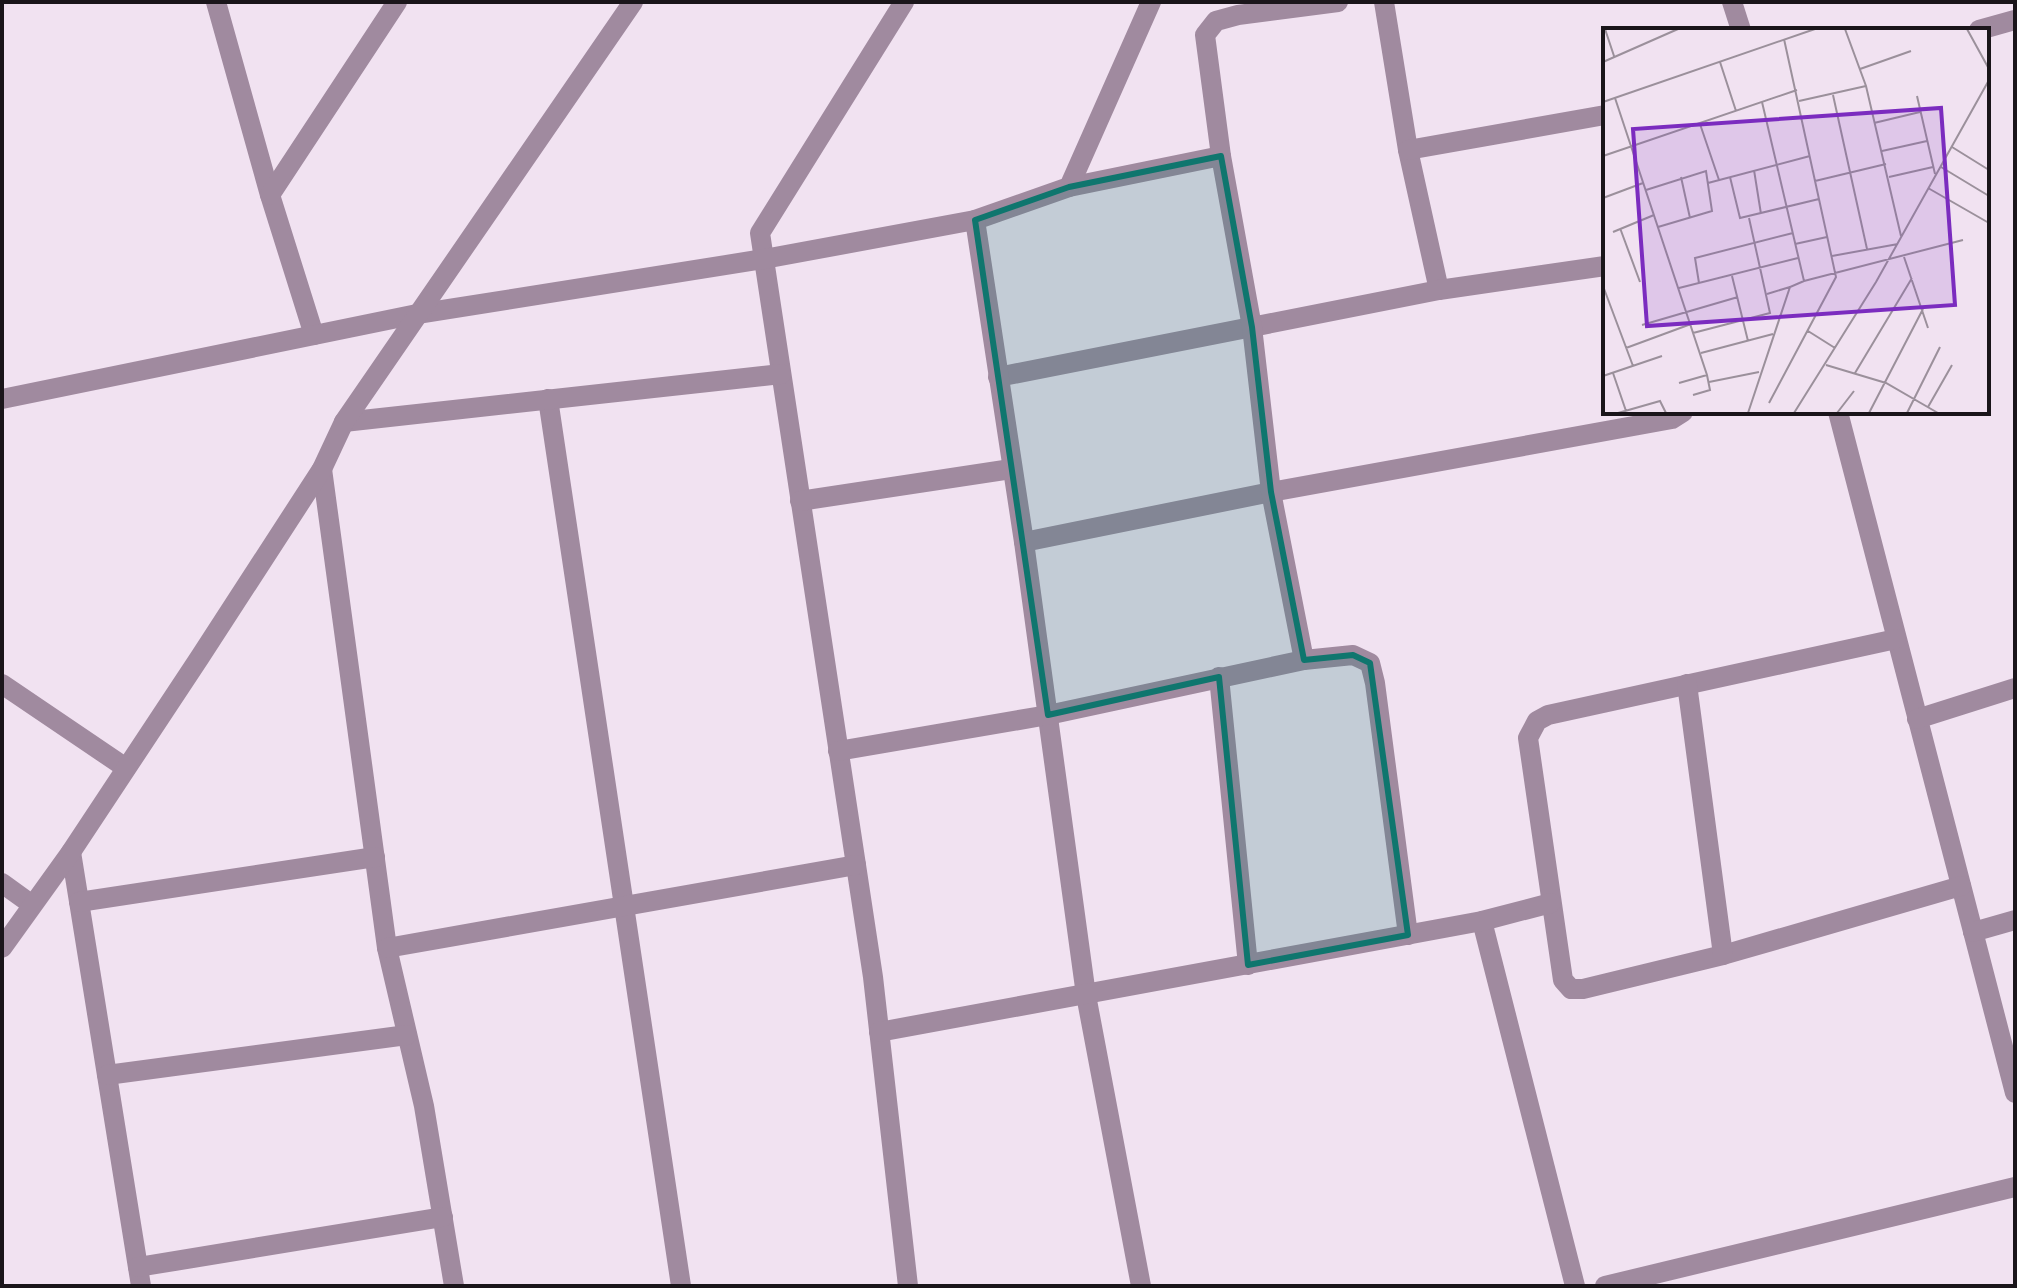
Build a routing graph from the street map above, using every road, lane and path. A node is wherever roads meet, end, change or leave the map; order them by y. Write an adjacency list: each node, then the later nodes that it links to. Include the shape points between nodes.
1 (216, 2): 16 (street)
2 (397, 2): 16 (street)
3 (633, 2): 21 (street)
4 (904, 2): 18 (street, via 760,233)
5 (1151, 2): 15 (street)
6 (1338, 2): 14 (street, via 1238,15 1208,28)
7 (1384, 2): 13 (street)
8 (1732, 2): 10 (street)
9 (2015, 20): 11 (street)
10 (1740, 28)
11 (1986, 28)
12 (1603, 115): 13 (street)
13 (1408, 150): 20 (street)
14 (1221, 156): 15 (street); 22 (street)
15 (1069, 187): 17 (street)
16 (270, 195): 23 (street)
17 (975, 220): 18 (street); 25 (street)
18 (764, 259): 21 (street); 24 (street)
19 (1603, 266): 20 (street)
20 (1439, 290): 22 (street)
21 (417, 314): 23 (street); 30 (street)
22 (1252, 327): 25 (street); 33 (street)
23 (314, 335): 26 (street)
24 (781, 374): 27 (street); 34 (street)
25 (998, 377): 32 (street)
26 (2, 399)
27 (548, 399): 30 (street); 54 (street)
28 (1680, 414): 33 (street)
29 (1839, 414): 36 (street)
30 (344, 422): 31 (street)
31 (322, 469): 45 (street); 47 (street)
32 (1011, 469): 34 (street); 35 (street)
33 (1271, 492): 35 (street); 37 (street)
34 (800, 501): 44 (street)
35 (1024, 542): 42 (street)
36 (1896, 639): 40 (street); 43 (street)
37 (1304, 660): 38 (street); 58 (street, via 1353,655 1370,663)
38 (1219, 677): 42 (street); 62 (street)
39 (2, 684): 45 (street)
40 (1687, 684): 52 (street, via 1548,715 1530,729); 61 (street)
41 (2015, 688): 43 (street)
42 (1048, 715): 44 (street); 63 (street)
43 (1917, 719): 50 (street)
44 (838, 751): 48 (street)
45 (126, 768): 46 (street)
46 (71, 852): 51 (street); 53 (street)
47 (375, 857): 51 (street); 60 (street)
48 (856, 865): 54 (street); 64 (street)
49 (2, 883): 53 (street)
50 (1961, 886): 57 (street); 61 (street)
51 (79, 902): 66 (street)
52 (1551, 903): 56 (street); 61 (street, via 1563,980 1571,989)
53 (31, 904): 59 (street)
54 (623, 907): 60 (street); 72 (street)
55 (2015, 920): 57 (street)
56 (1482, 921): 58 (street); 75 (street)
57 (1973, 932): 67 (street)
58 (1408, 935): 62 (street)
59 (2, 948)
60 (387, 948): 65 (street)
61 (1723, 955)
62 (1248, 965): 63 (street)
63 (1086, 995): 64 (street); 74 (street)
64 (879, 1032): 73 (street)
65 (407, 1035): 66 (street); 69 (street)
66 (107, 1075): 70 (street)
67 (2015, 1093)
68 (2015, 1187): 76 (street)
69 (443, 1217): 70 (street); 71 (street)
70 (140, 1276)
71 (454, 1286)
72 (681, 1286)
73 (908, 1286)
74 (1141, 1286)
75 (1575, 1286)
76 (1605, 1286)

